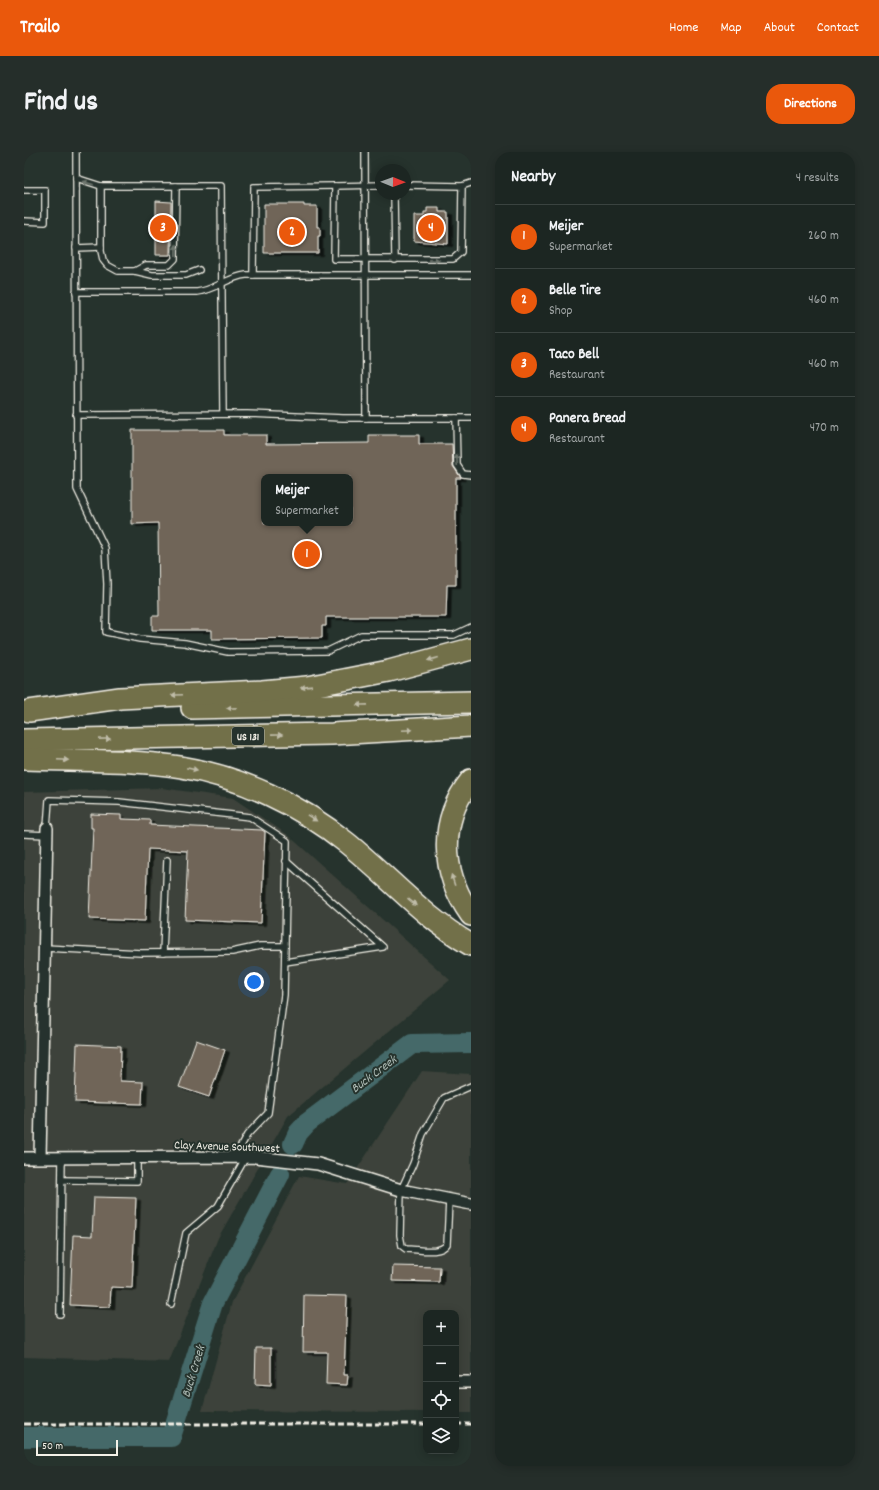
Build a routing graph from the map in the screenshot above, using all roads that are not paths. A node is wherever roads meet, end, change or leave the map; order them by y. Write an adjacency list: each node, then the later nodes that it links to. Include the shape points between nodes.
1 (76, 152): 3 (lane)
2 (365, 152): 5 (lane)
3 (76, 178): 8 (lane, one-way to 3); 16 (lane)
4 (471, 183): 11 (lane)
5 (366, 185): 6 (lane); 10 (lane); 17 (lane)
6 (375, 185)
7 (411, 185): 11 (lane)
8 (101, 186): 9 (lane); 15 (lane)
9 (176, 186): 20 (lane, one-way to 9, via 146,266 169,265 175,259); 24 (lane, via 221,186)
10 (335, 186): 17 (lane, via 334,259); 23 (lane, via 254,187)
11 (462, 186): 18 (lane, one-way to 11, via 457,257 461,252)
12 (24, 190): 14 (lane, via 45,190 45,222)
13 (394, 200): 18 (lane)
14 (24, 221)
15 (101, 247): 16 (lane); 20 (lane, via 103,260 111,268 118,271)
16 (76, 248): 25 (lane)
17 (366, 260): 18 (lane); 21 (lane)
18 (395, 260)
19 (199, 270): 20 (lane, via 186,275 152,275)
20 (135, 271)
21 (366, 275): 22 (lane); 23 (lane); 28 (lane)
22 (471, 275)
23 (253, 276): 24 (lane, via 235,277)
24 (222, 283): 25 (lane, via 197,292); 26 (lane)
25 (76, 292): 27 (lane)
26 (223, 413): 27 (lane); 28 (lane)
27 (76, 415): 32 (lane, via 77,489 105,548 106,632 140,640 185,643 228,652 328,650 360,635 454,635)
28 (366, 418): 29 (lane)
29 (456, 418): 30 (lane); 31 (lane, one-way to 29, via 463,474 457,467)
30 (471, 418)
31 (471, 475)
32 (471, 627)
33 (471, 649): 35 (highway, one-way to 35, via 389,671 307,687 262,692 120,698)
34 (471, 702): 35 (highway, one-way to 35)
35 (26, 712)
36 (471, 726): 37 (highway, US 131, one-way to 36, via 332,734)
37 (24, 740)
38 (24, 759): 45 (highway, one-way to 45, via 143,763 182,767 230,780 265,794 298,809 320,823 361,854 434,920)
39 (471, 780): 44 (highway, one-way to 39, via 454,884 446,850 452,814)
40 (47, 832): 41 (lane); 43 (lane, via 49,800 119,802 250,817 287,841); 47 (street)
41 (24, 834)
42 (167, 860): 48 (lane)
43 (286, 861): 46 (lane); 49 (lane, via 383,948)
44 (471, 915)
45 (471, 944)
46 (285, 946): 48 (lane, via 260,946 232,952); 49 (lane)
47 (45, 948): 48 (lane); 51 (street)
48 (163, 953)
49 (285, 962): 54 (lane, via 284,995 268,1114 247,1135)
50 (471, 1086): 57 (lane, via 444,1098 422,1134 413,1164)
51 (40, 1157): 52 (street, Clay Avenue Southwest); 55 (street, Clay Avenue Southwest)
52 (62, 1157): 53 (street, Clay Avenue Southwest); 56 (lane)
53 (137, 1157): 54 (street, Clay Avenue Southwest); 56 (lane, via 137,1181)
54 (240, 1157): 57 (street, Clay Avenue Southwest, via 318,1164); 60 (lane, via 218,1206 186,1233)
55 (24, 1158)
56 (62, 1180): 61 (lane)
57 (401, 1190): 58 (street, Clay Avenue Southwest); 58 (lane, via 400,1242 406,1249 439,1251 444,1248 447,1244)
58 (449, 1200): 59 (street, Clay Avenue Southwest)
59 (471, 1204)
60 (171, 1304)
61 (60, 1314)
62 (459, 1382): 63 (street)
63 (471, 1382)

